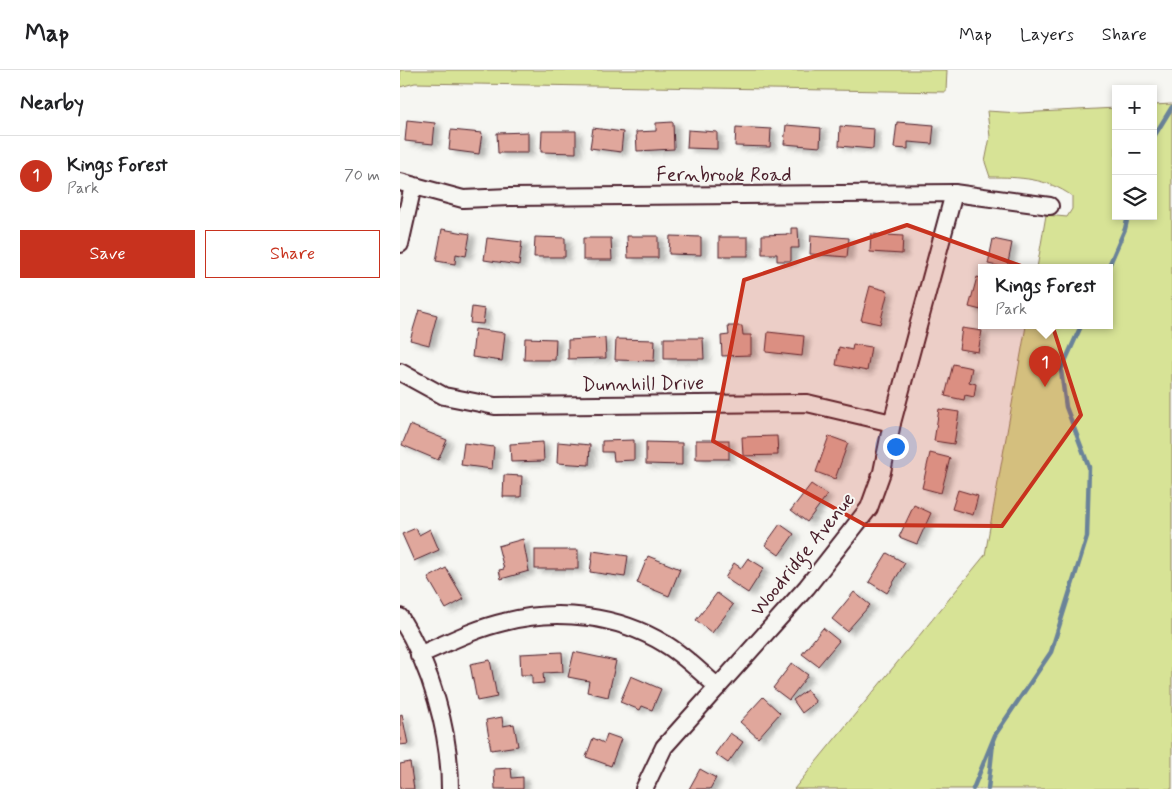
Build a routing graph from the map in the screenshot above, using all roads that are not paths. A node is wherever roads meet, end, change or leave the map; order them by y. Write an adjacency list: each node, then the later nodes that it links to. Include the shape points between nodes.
1 (407, 184): 2 (street, Fernbrook Road, via 463,199); 4 (street)
2 (954, 193): 3 (street, Fernbrook Road); 6 (street, Woodridge Avenue)
3 (1050, 206)
4 (400, 244)
5 (400, 372): 6 (street, Dunnhill Drive, via 444,396 495,406 807,403)
6 (892, 423): 9 (street, Woodridge Avenue, via 882,472 870,508 807,587)
7 (400, 617): 8 (street)
8 (419, 656): 9 (street, via 468,633 505,621 568,615 634,627 666,644); 10 (street, via 438,703 450,761)
9 (718, 687): 11 (street, Woodridge Avenue, via 664,747)
10 (450, 789)
11 (644, 789)

